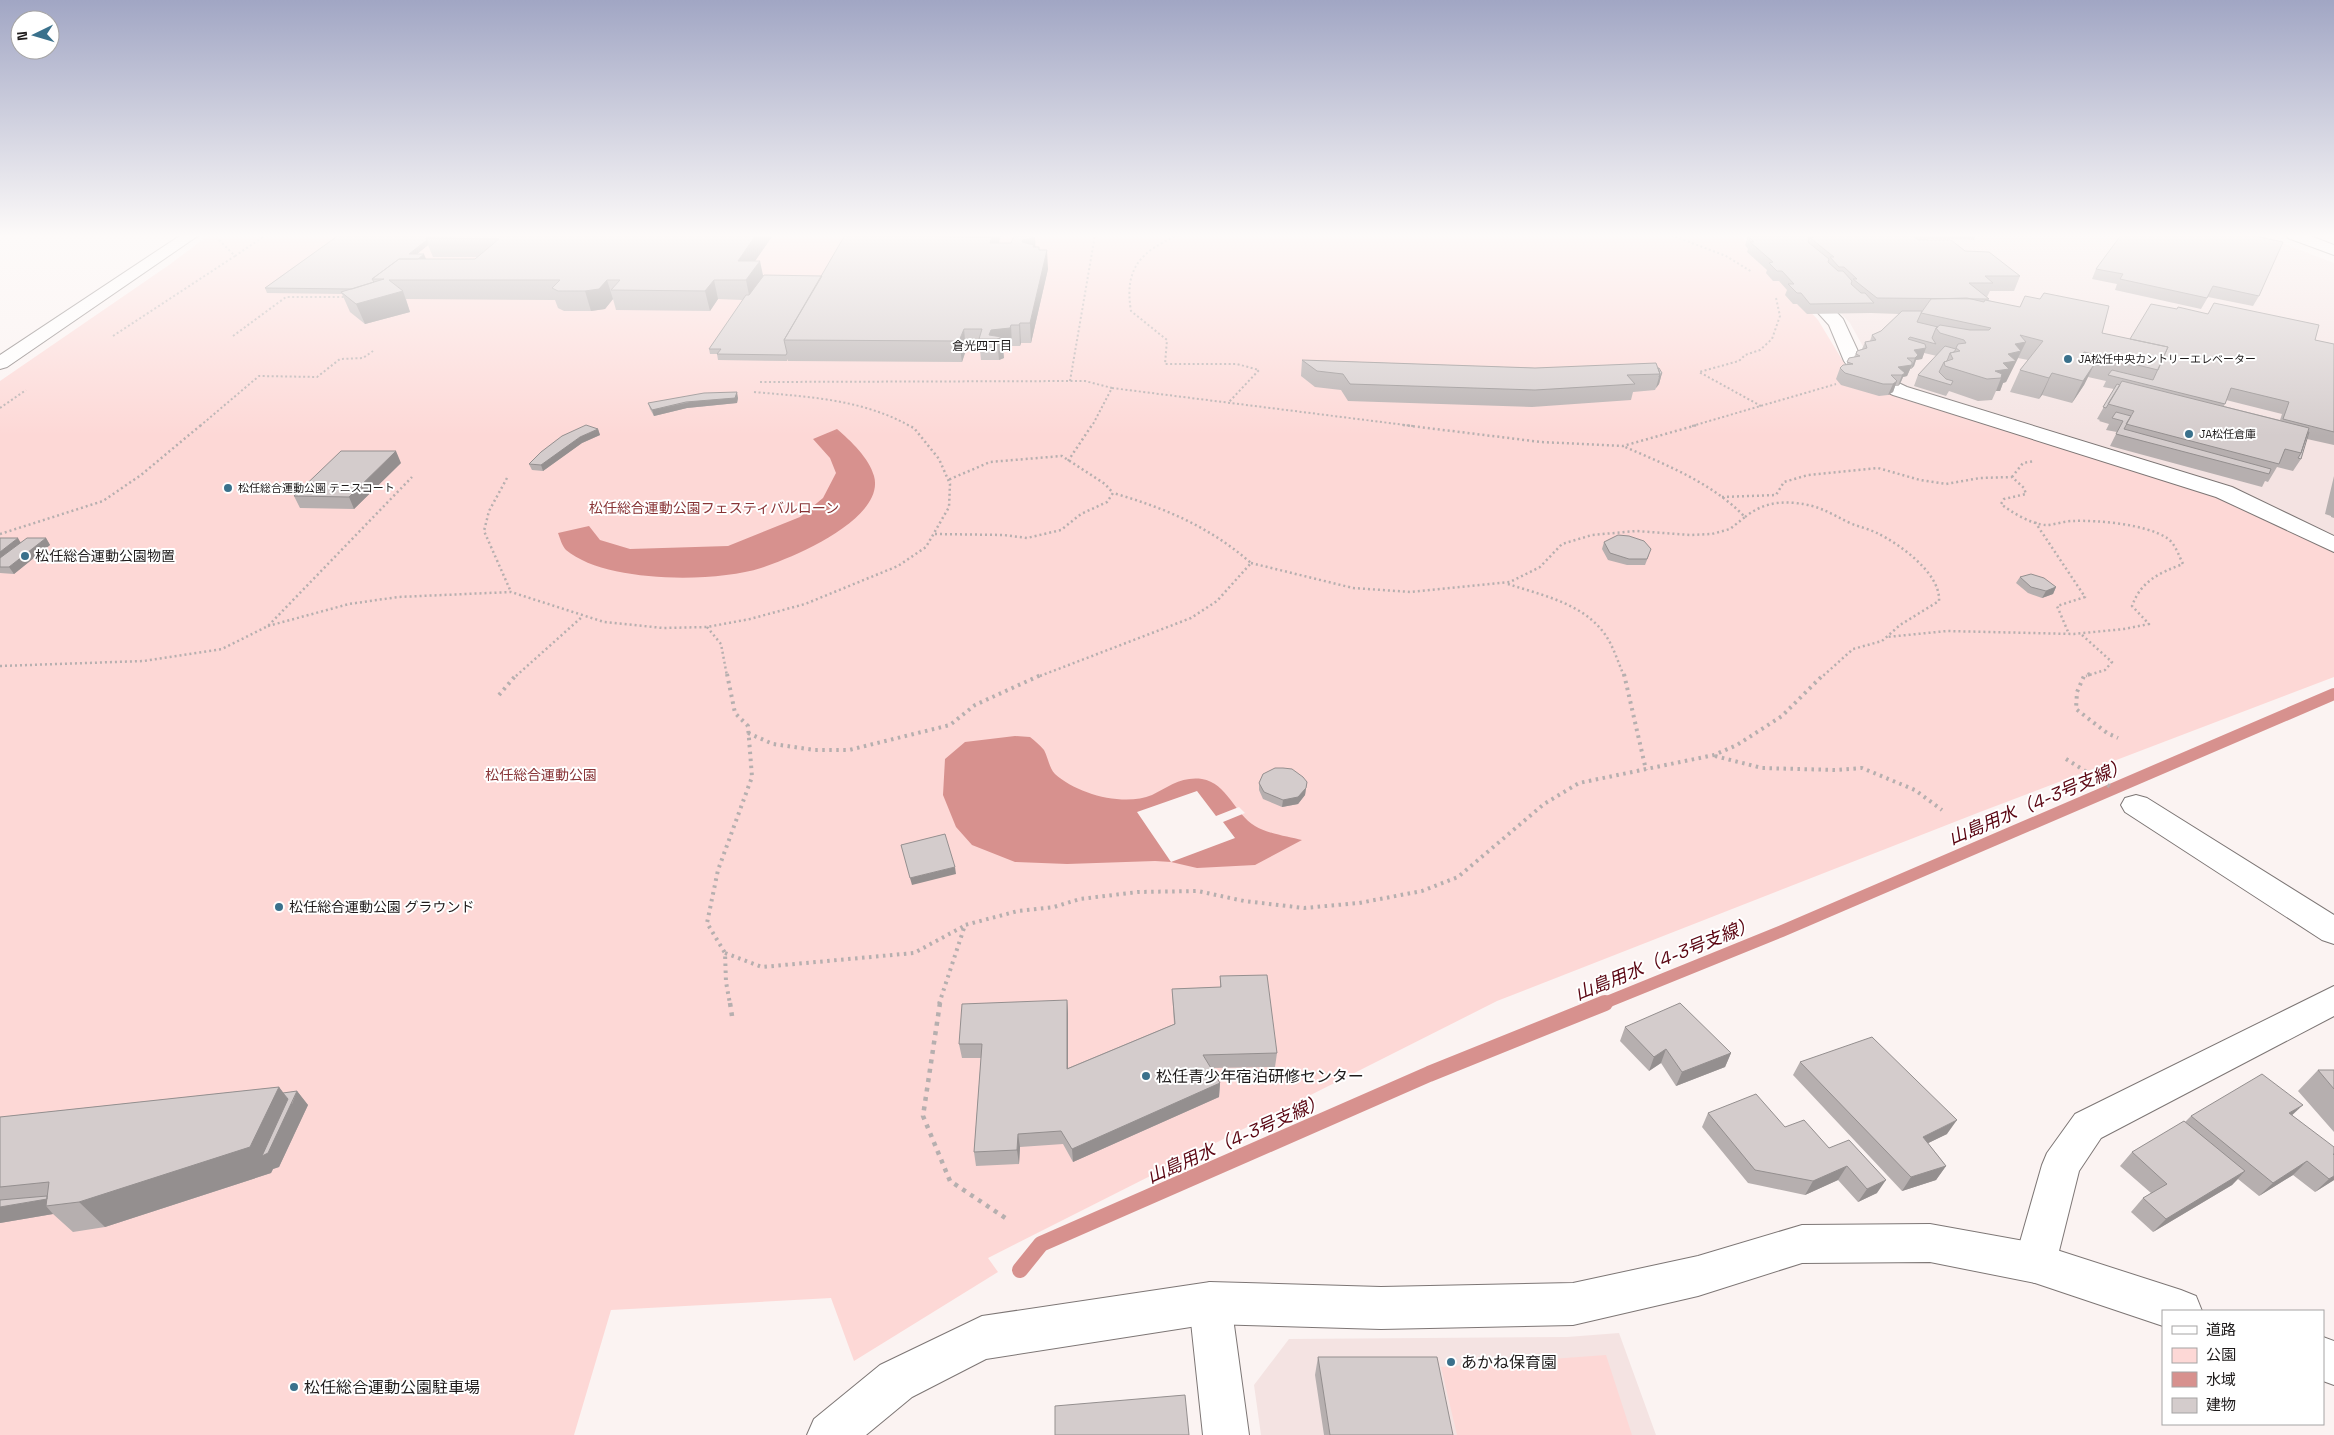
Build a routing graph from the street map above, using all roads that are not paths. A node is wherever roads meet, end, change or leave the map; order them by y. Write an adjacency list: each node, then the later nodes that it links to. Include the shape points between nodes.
1 (92, 302): 3 (main road)
2 (1817, 302): 4 (main road, via 1837,323 1853,361 1862,373 1900,391 2224,492)
3 (0, 363)
4 (2334, 545)
5 (2136, 805): 6 (main road)
6 (2334, 931)
7 (2334, 1000): 8 (main road, via 2088,1126 2061,1165)
8 (2035, 1263): 9 (main road, via 1930,1243 1802,1244 1698,1276 1573,1304 1381,1308); 10 (main road)
9 (1210, 1303): 11 (main road, via 982,1338 896,1381); 12 (main road)
10 (2178, 1310)
11 (830, 1435)
12 (1226, 1435)

